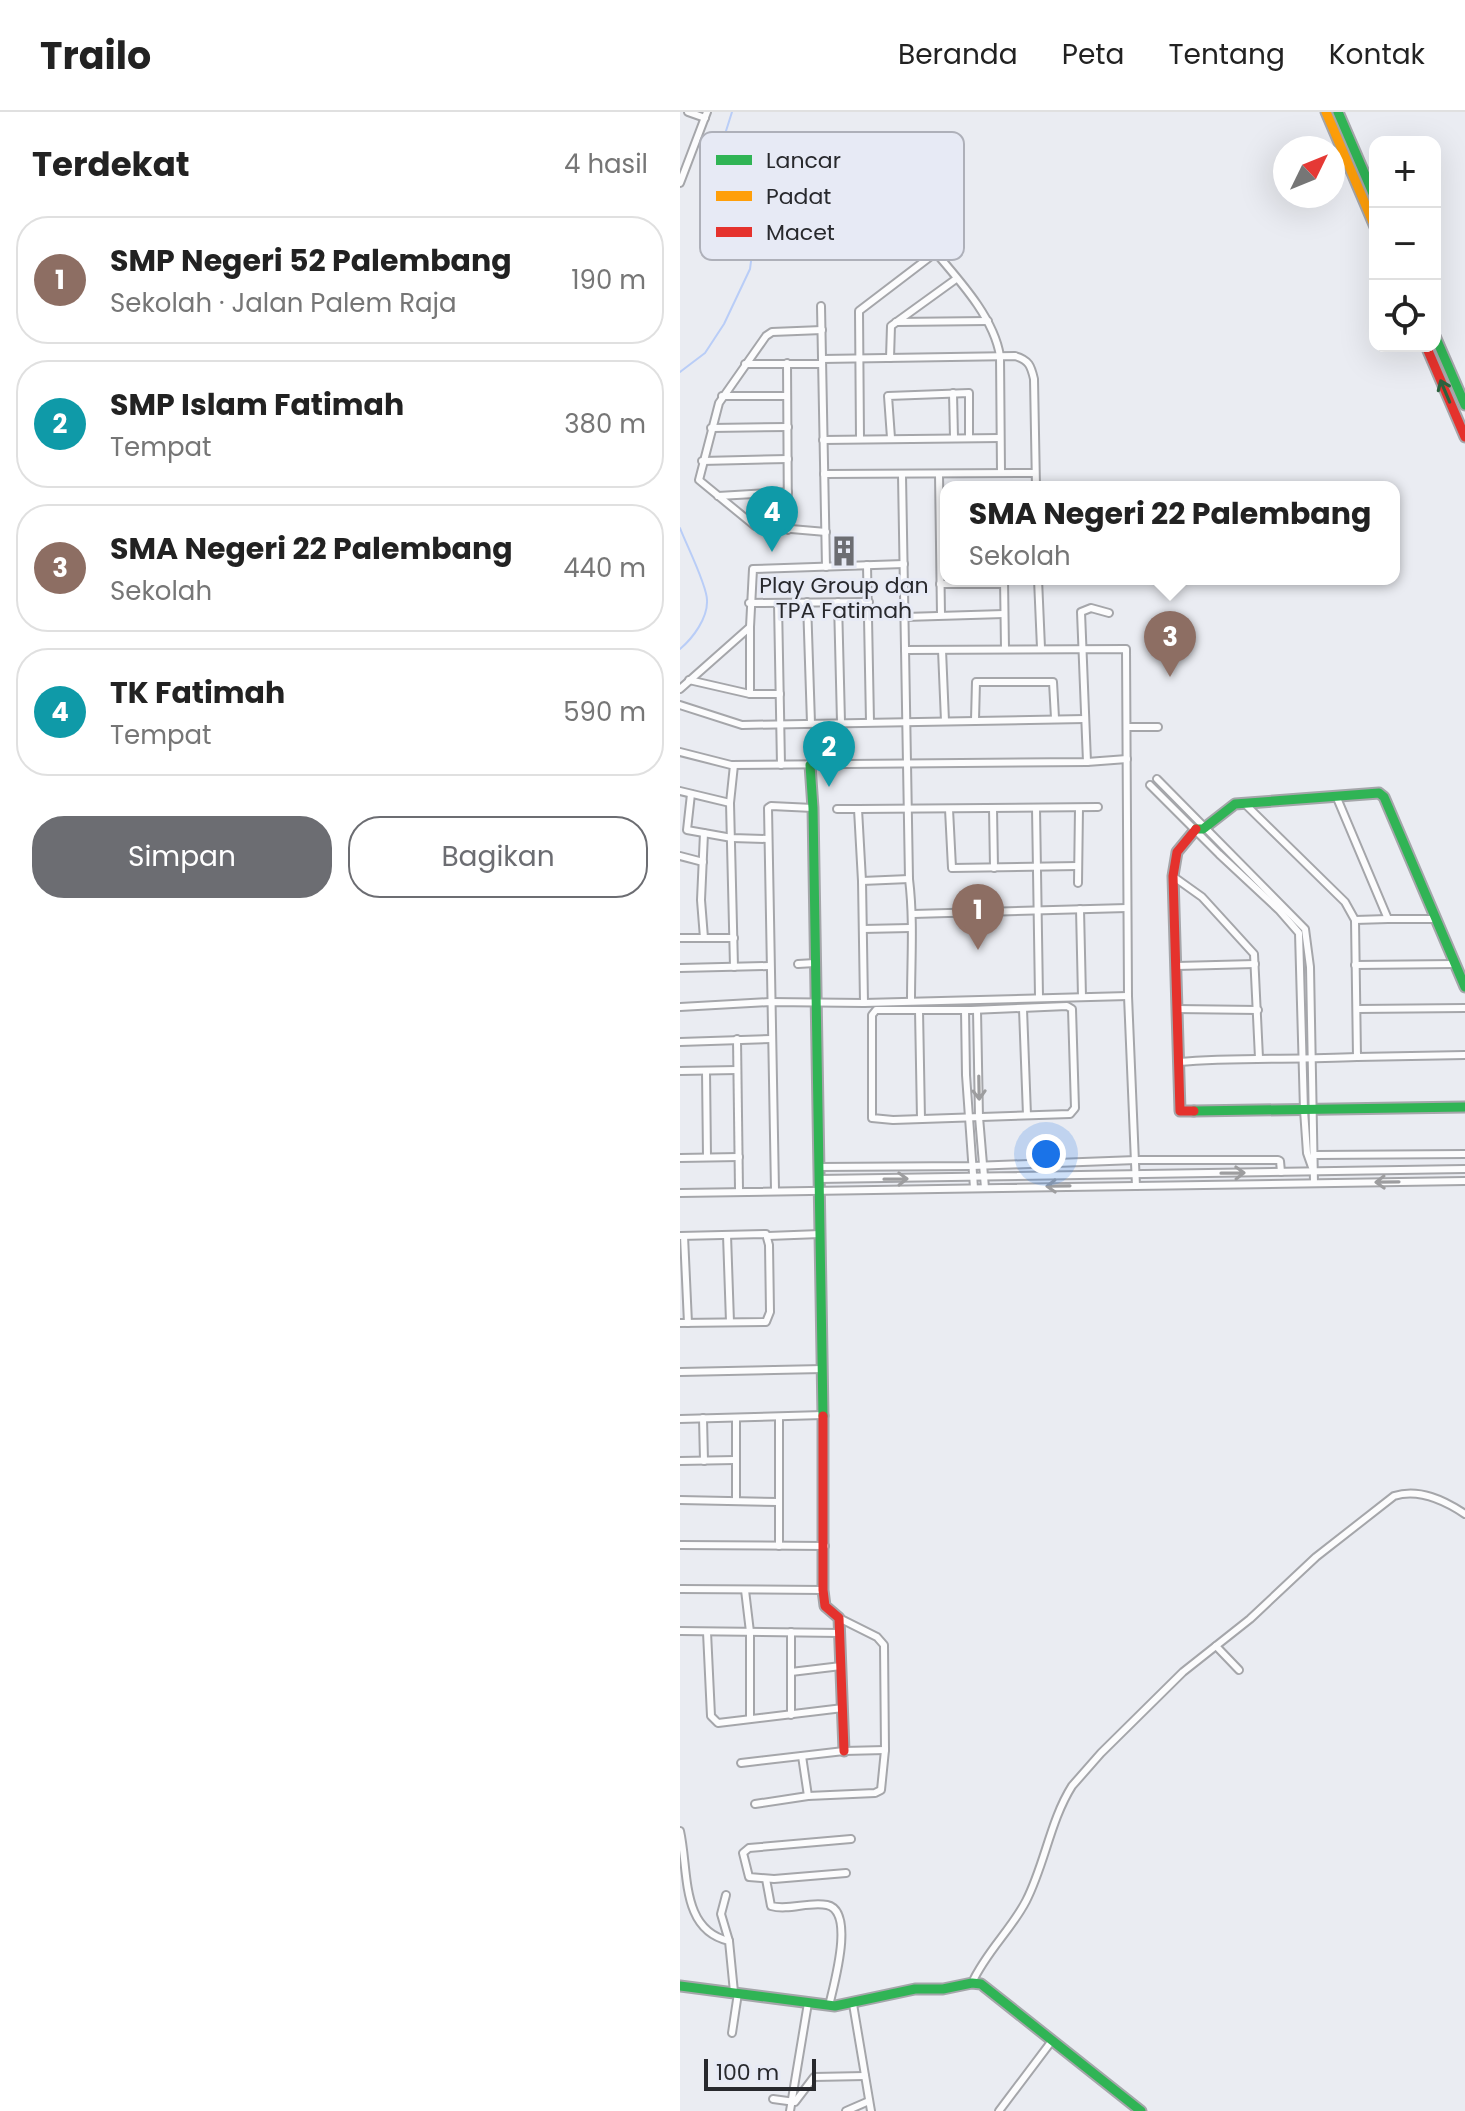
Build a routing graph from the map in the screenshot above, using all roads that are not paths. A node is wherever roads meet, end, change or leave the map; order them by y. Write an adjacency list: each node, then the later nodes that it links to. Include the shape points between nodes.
1 (688, 112): 4 (street)
2 (1326, 112): 8 (main road)
3 (1338, 112): 7 (main road)
4 (706, 115): 5 (street)
5 (683, 164): 6 (street)
6 (680, 183)
7 (1369, 184)
8 (1369, 213)
9 (925, 260): 19 (street, via 860,308)
10 (941, 260): 11 (street)
11 (956, 279): 13 (street); 14 (street)
12 (821, 306): 15 (street)
13 (988, 321): 14 (street); 18 (street)
14 (895, 322): 20 (street)
15 (822, 330): 21 (street); 23 (street, via 772,332)
16 (1441, 350): 27 (main road)
17 (1429, 352): 30 (main road, one-way to 17)
18 (1000, 356): 20 (street); 34 (street); 40 (street, via 1024,359 1032,370)
19 (859, 358): 20 (street); 21 (street); 35 (street)
20 (890, 358)
21 (822, 361): 22 (street); 36 (street)
22 (787, 363): 23 (street); 26 (street)
23 (745, 364): 25 (street)
24 (953, 393): 31 (street, via 888,396); 32 (street); 33 (street, via 969,393)
25 (722, 396): 26 (street); 29 (street)
26 (787, 396): 28 (street)
27 (1465, 405)
28 (788, 427): 29 (street); 37 (street)
29 (711, 428): 38 (street)
30 (1465, 437)
31 (891, 438): 32 (street); 35 (street)
32 (954, 438): 33 (street)
33 (969, 438): 34 (street)
34 (1000, 438): 39 (street)
35 (860, 439): 36 (street)
36 (823, 440): 41 (street)
37 (788, 459): 38 (street); 46 (street)
38 (702, 461): 47 (street, via 699,480)
39 (1001, 472): 40 (street); 42 (street)
40 (1035, 473): 44 (street)
41 (824, 474): 43 (street); 49 (street)
42 (939, 474): 43 (street); 45 (street)
43 (902, 475): 50 (street)
44 (1036, 481)
45 (940, 483)
46 (788, 492): 47 (street); 48 (street)
47 (718, 496): 48 (street, via 755,526)
48 (788, 530): 49 (street)
49 (826, 532): 52 (street)
50 (904, 564): 51 (street); 64 (street)
51 (867, 565): 52 (street); 58 (street)
52 (826, 567): 59 (street, via 753,569)
53 (940, 585): 63 (street)
54 (1004, 585): 62 (street)
55 (1038, 585): 67 (street)
56 (807, 602): 57 (street); 60 (street); 83 (street)
57 (838, 602): 58 (street); 81 (street)
58 (869, 602): 82 (street)
59 (749, 603): 60 (street); 65 (street)
60 (778, 603): 74 (street)
61 (1109, 613): 66 (street, via 1082,610)
62 (1004, 614): 63 (street); 68 (street)
63 (941, 615): 64 (street)
64 (905, 617): 69 (street)
65 (750, 627): 71 (street); 73 (street)
66 (1082, 647): 67 (street); 77 (street); 85 (street, via 1126,649)
67 (1041, 648): 68 (street)
68 (1005, 649): 70 (street)
69 (905, 650): 70 (street); 79 (street)
70 (942, 650): 80 (street)
71 (689, 680): 72 (street); 73 (street)
72 (680, 689)
73 (750, 694): 74 (street)
74 (780, 694): 84 (street)
75 (680, 705): 84 (street, via 742,725)
76 (1055, 718): 77 (street); 78 (street); 78 (street, via 1053,682 976,682)
77 (1085, 719): 90 (street)
78 (975, 720): 80 (street)
79 (907, 721): 80 (street); 82 (street); 89 (street)
80 (945, 721)
81 (841, 722): 82 (street); 83 (street)
82 (870, 722)
83 (811, 723): 84 (street)
84 (780, 724): 92 (street)
85 (1127, 727): 86 (street); 88 (street)
86 (1158, 727)
87 (680, 752): 91 (street)
88 (1127, 759): 90 (street); 123 (street)
89 (907, 762): 90 (street); 93 (street); 103 (street)
90 (1087, 762)
91 (734, 765): 92 (street); 99 (street)
92 (781, 765): 93 (street)
93 (810, 765): 102 (main road)
94 (1157, 779): 110 (street)
95 (1150, 785): 110 (street)
96 (680, 791): 97 (street)
97 (691, 794): 99 (street); 111 (street, via 685,828)
98 (1337, 798): 100 (main road); 127 (street); 128 (main road, via 1375,792 1384,797)
99 (730, 803): 112 (street)
100 (1244, 803): 110 (main road); 129 (street, via 1345,902)
101 (1098, 807): 106 (street)
102 (813, 808): 113 (street, via 769,807); 137 (main road)
103 (908, 808): 108 (street); 109 (street); 120 (street)
104 (993, 808): 105 (street); 109 (street); 118 (street)
105 (1036, 808): 106 (street); 117 (street)
106 (1079, 808): 116 (street)
107 (837, 809): 108 (street)
108 (858, 809): 121 (street)
109 (949, 809): 118 (street, via 952,868)
110 (1198, 829): 119 (main road, via 1177,852); 135 (street, via 1292,915); 136 (street, via 1299,933)
111 (704, 833): 112 (street); 115 (street)
112 (732, 838): 113 (street); 134 (street)
113 (768, 839): 142 (street)
114 (680, 856): 115 (street)
115 (703, 862): 133 (street)
116 (1078, 866): 117 (street); 122 (street)
117 (1038, 867): 118 (street); 125 (street)
118 (994, 868)
119 (1173, 876): 139 (street, via 1202,897 1254,954); 143 (main road)
120 (909, 879): 121 (street); 126 (street)
121 (862, 881): 131 (street)
122 (1078, 883)
123 (1127, 908): 124 (street); 147 (street)
124 (1080, 909): 125 (street); 149 (street)
125 (1039, 910): 126 (street); 148 (street)
126 (913, 914): 130 (street)
127 (1388, 919): 128 (street); 129 (street)
128 (1436, 919): 140 (main road)
129 (1355, 920): 141 (street)
130 (910, 928): 131 (street); 150 (street)
131 (863, 929): 153 (street)
132 (680, 938): 133 (street)
133 (704, 938): 134 (street)
134 (734, 938): 144 (street)
135 (1309, 942): 136 (street); 169 (street)
136 (1299, 946): 170 (street)
137 (815, 963): 138 (street); 152 (main road)
138 (798, 964)
139 (1255, 964): 143 (street); 162 (street)
140 (1455, 964): 141 (street); 146 (main road)
141 (1355, 965): 158 (street)
142 (769, 966): 144 (street); 151 (street)
143 (1177, 966): 157 (main road)
144 (734, 967): 145 (street)
145 (680, 968)
146 (1465, 987)
147 (1128, 996): 149 (street); 187 (street)
148 (1039, 997): 149 (street); 150 (street)
149 (1082, 997)
150 (911, 1001): 153 (street)
151 (770, 1002): 152 (street); 154 (street); 164 (street)
152 (816, 1002): 153 (street); 190 (main road)
153 (864, 1003)
154 (680, 1007)
155 (1465, 1008): 158 (street)
156 (1023, 1009): 161 (street); 177 (street); 177 (street, via 1072,1009 1075,1108 1068,1115)
157 (1176, 1009): 162 (street); 171 (main road)
158 (1357, 1009): 167 (street)
159 (919, 1010): 160 (street); 180 (street); 180 (street, via 874,1012 870,1053 872,1118)
160 (965, 1010): 161 (street); 178 (street)
161 (977, 1010): 179 (street, one-way to 179)
162 (1258, 1010): 168 (street)
163 (737, 1039): 164 (street); 165 (street); 172 (street)
164 (771, 1039): 206 (street)
165 (680, 1042)
166 (1465, 1055): 167 (street)
167 (1357, 1057): 169 (street)
168 (1259, 1058): 170 (street); 171 (street)
169 (1311, 1059): 170 (street); 176 (street)
170 (1301, 1060): 176 (street)
171 (1178, 1062): 176 (main road, via 1181,1111)
172 (737, 1070): 174 (street); 185 (street)
173 (680, 1071): 174 (street)
174 (706, 1071): 184 (street)
175 (1465, 1107): 176 (main road)
176 (1308, 1110): 182 (street); 194 (street, via 1307,1153)
177 (1027, 1115): 179 (street)
178 (968, 1117): 179 (street); 180 (street); 189 (street)
179 (979, 1117): 188 (street)
180 (921, 1119)
181 (1465, 1154): 183 (street)
182 (1315, 1155): 183 (street); 194 (street)
183 (1423, 1155): 192 (street)
184 (707, 1157): 185 (street); 186 (street)
185 (739, 1157): 205 (street)
186 (680, 1158)
187 (1136, 1160): 188 (street); 193 (street, via 1278,1160); 195 (street)
188 (984, 1165): 189 (street); 196 (street)
189 (972, 1166): 190 (street); 197 (street)
190 (818, 1167): 201 (main road)
191 (1465, 1169): 192 (street)
192 (1423, 1170): 194 (street); 198 (street)
193 (1281, 1172): 194 (street); 195 (street, one-way to 193)
194 (1314, 1172): 200 (street)
195 (1136, 1173): 196 (street); 202 (street)
196 (984, 1176): 197 (street); 204 (street)
197 (973, 1177): 201 (street, one-way to 197); 203 (street)
198 (1421, 1181): 199 (street); 200 (street, one-way to 200)
199 (1465, 1181)
200 (1314, 1183): 202 (street)
201 (818, 1184): 203 (street); 206 (street); 208 (main road)
202 (1136, 1186): 204 (street, one-way to 204)
203 (974, 1188): 204 (street)
204 (985, 1188)
205 (739, 1190): 206 (street); 207 (street)
206 (775, 1190)
207 (680, 1193)
208 (820, 1234): 211 (street); 214 (main road)
209 (727, 1235): 210 (street); 211 (street); 212 (street)
210 (682, 1236): 213 (street)
211 (768, 1236): 212 (street, via 768,1320)
212 (730, 1322): 213 (street)
213 (684, 1323)
214 (823, 1369): 215 (street); 216 (main road)
215 (680, 1372)
216 (823, 1415): 217 (street); 230 (main road)
217 (779, 1417): 219 (street); 226 (street)
218 (703, 1418): 219 (street); 220 (street); 223 (street)
219 (736, 1418): 221 (street)
220 (680, 1419)
221 (735, 1460): 223 (street); 225 (street)
222 (680, 1461): 223 (street)
223 (704, 1461)
224 (680, 1500): 225 (street)
225 (736, 1500): 226 (street)
226 (778, 1502): 229 (street)
227 (1465, 1514): 240 (street, via 1421,1493 1394,1496)
228 (680, 1545): 229 (street)
229 (779, 1546): 230 (street)
230 (825, 1546): 233 (main road)
231 (680, 1589): 232 (street)
232 (745, 1590): 233 (street); 237 (street)
233 (823, 1590): 234 (main road, via 825,1606)
234 (839, 1618): 239 (main road); 247 (street, via 884,1645)
235 (680, 1631): 236 (street)
236 (707, 1632): 237 (street); 246 (street, via 711,1716 718,1723)
237 (750, 1632): 238 (street); 246 (street)
238 (791, 1632): 239 (street); 243 (street)
239 (840, 1633): 241 (main road)
240 (1216, 1646): 242 (street); 259 (street, via 1150,1704 1072,1786 1028,1898)
241 (841, 1666): 243 (street); 244 (main road)
242 (1239, 1670)
243 (791, 1672): 245 (street)
244 (843, 1708): 245 (street); 248 (main road)
245 (791, 1715): 246 (street)
246 (750, 1718)
247 (885, 1750): 248 (street); 251 (street, via 879,1792)
248 (844, 1751): 249 (street)
249 (802, 1756): 250 (street); 251 (street)
250 (741, 1763)
251 (808, 1796): 252 (street)
252 (755, 1804)
253 (680, 1831): 258 (street, via 694,1915 711,1936)
254 (851, 1839): 256 (street, via 745,1849 747,1875)
255 (846, 1873): 256 (street)
256 (766, 1879): 264 (street, via 771,1906 828,1905 837,1912 842,1939)
257 (726, 1895): 258 (street, via 721,1922)
258 (729, 1941): 261 (street)
259 (972, 1983): 263 (main road, via 908,1990); 266 (main road, via 987,1988)
260 (680, 1986): 261 (main road)
261 (736, 1992): 262 (main road); 265 (street)
262 (808, 2003): 264 (main road); 270 (street)
263 (853, 2004): 264 (main road); 267 (street)
264 (829, 2006)
265 (732, 2033)
266 (1051, 2042): 274 (street); 275 (main road)
267 (865, 2076): 269 (street); 270 (street, via 814,2077 799,2100)
268 (773, 2099): 270 (street)
269 (869, 2101): 272 (street); 273 (street)
270 (791, 2102): 271 (street)
271 (790, 2111)
272 (846, 2111)
273 (871, 2111)
274 (999, 2111)
275 (1141, 2111)

